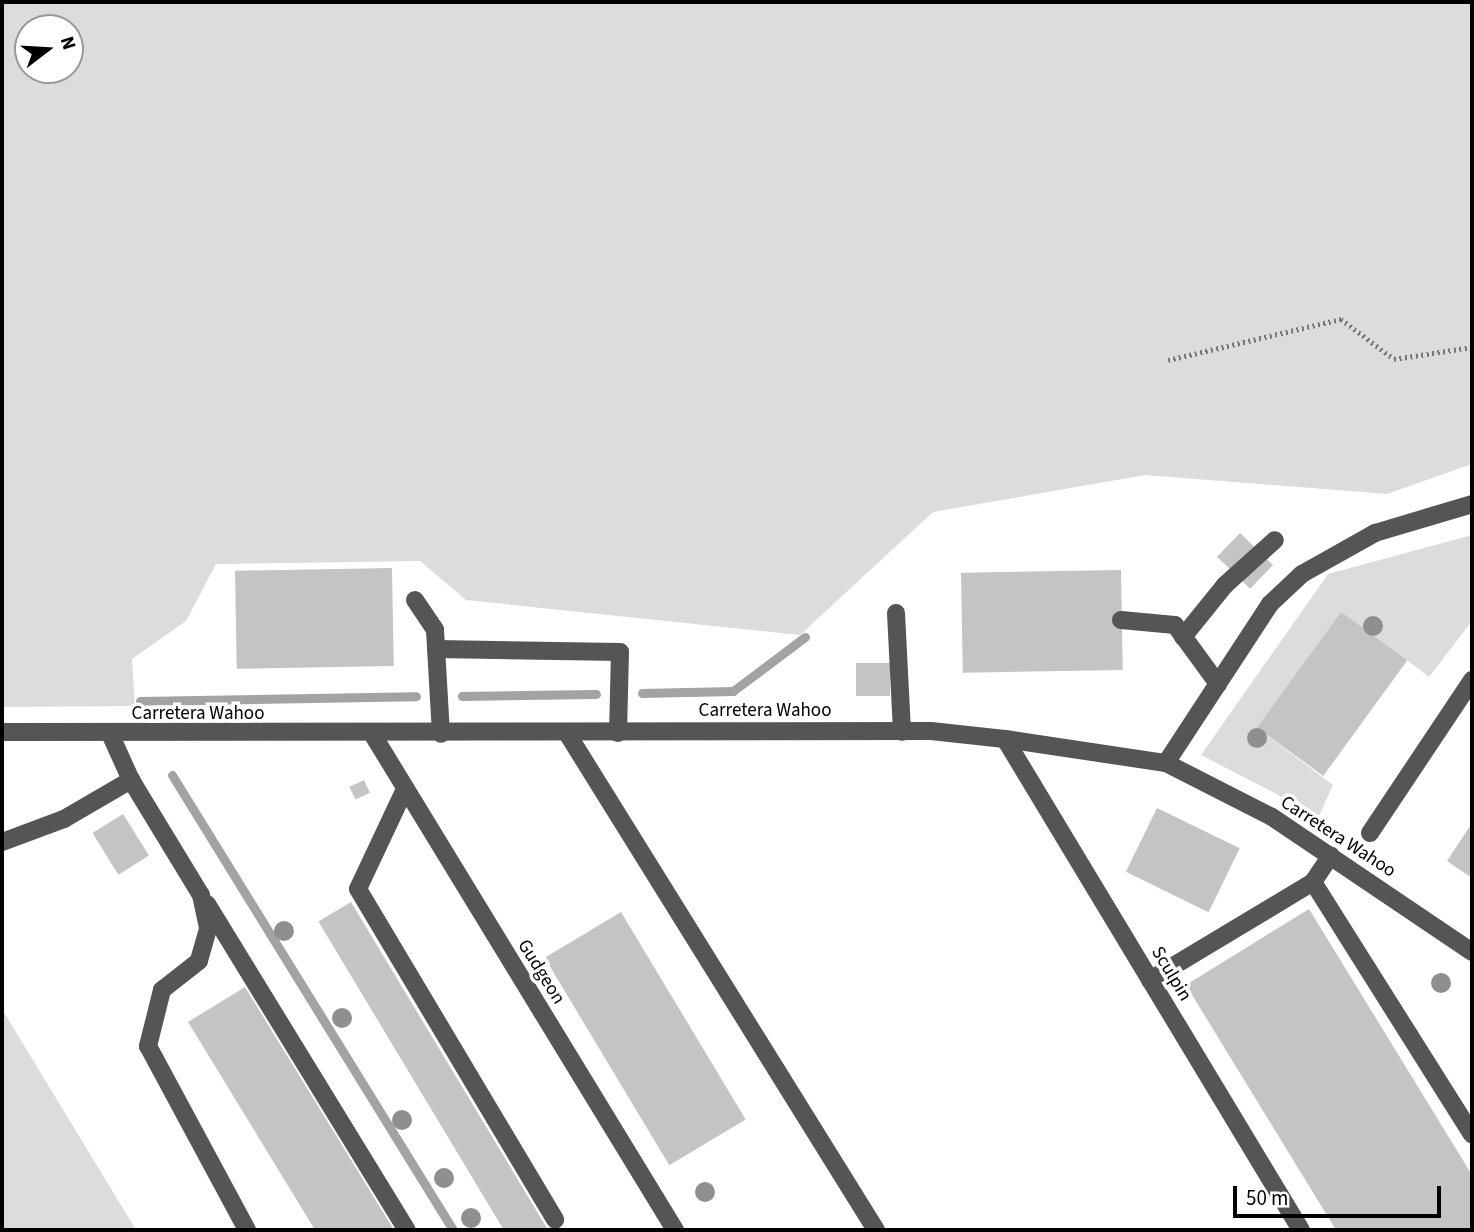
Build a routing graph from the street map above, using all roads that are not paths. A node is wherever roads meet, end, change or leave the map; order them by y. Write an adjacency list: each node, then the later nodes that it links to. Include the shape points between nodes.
1 (1472, 504): 9 (street, via 1375,533 1302,574 1270,604)
2 (1275, 540): 6 (street, via 1225,585)
3 (415, 600): 7 (street, via 435,630)
4 (896, 613): 12 (street)
5 (1121, 620): 6 (street, via 1175,625)
6 (1183, 637): 9 (street)
7 (436, 649): 14 (street, via 620,652); 15 (street)
8 (1472, 680): 10 (street)
9 (1217, 684): 19 (street)
10 (1465, 706): 22 (street)
11 (2, 732): 17 (street, Carretera Wahoo)
12 (902, 732): 14 (street, Carretera Wahoo); 18 (street, Carretera Wahoo)
13 (568, 733): 14 (street, Carretera Wahoo); 15 (street, Carretera Wahoo); 34 (street)
14 (618, 733)
15 (441, 734): 16 (street, Carretera Wahoo)
16 (373, 735): 17 (street, Carretera Wahoo); 21 (street, Gudgeon)
17 (111, 736): 20 (street)
18 (1005, 739): 19 (street, Carretera Wahoo); 28 (street, Sculpin)
19 (1166, 763): 24 (street, Carretera Wahoo)
20 (131, 780): 23 (street, via 64,819); 26 (street)
21 (405, 789): 30 (street, via 358,890); 33 (street, Gudgeon)
22 (1370, 833)
23 (2, 842)
24 (1331, 855): 25 (street); 27 (street, Carretera Wahoo)
25 (1313, 882): 28 (street); 29 (street)
26 (201, 895): 31 (street, via 208,929 199,961 162,990 148,1046); 32 (street)
27 (1472, 952)
28 (1150, 980): 35 (street, Sculpin)
29 (1472, 1134)
30 (555, 1220)
31 (247, 1230)
32 (407, 1230)
33 (675, 1230)
34 (876, 1230)
35 (1301, 1230)

